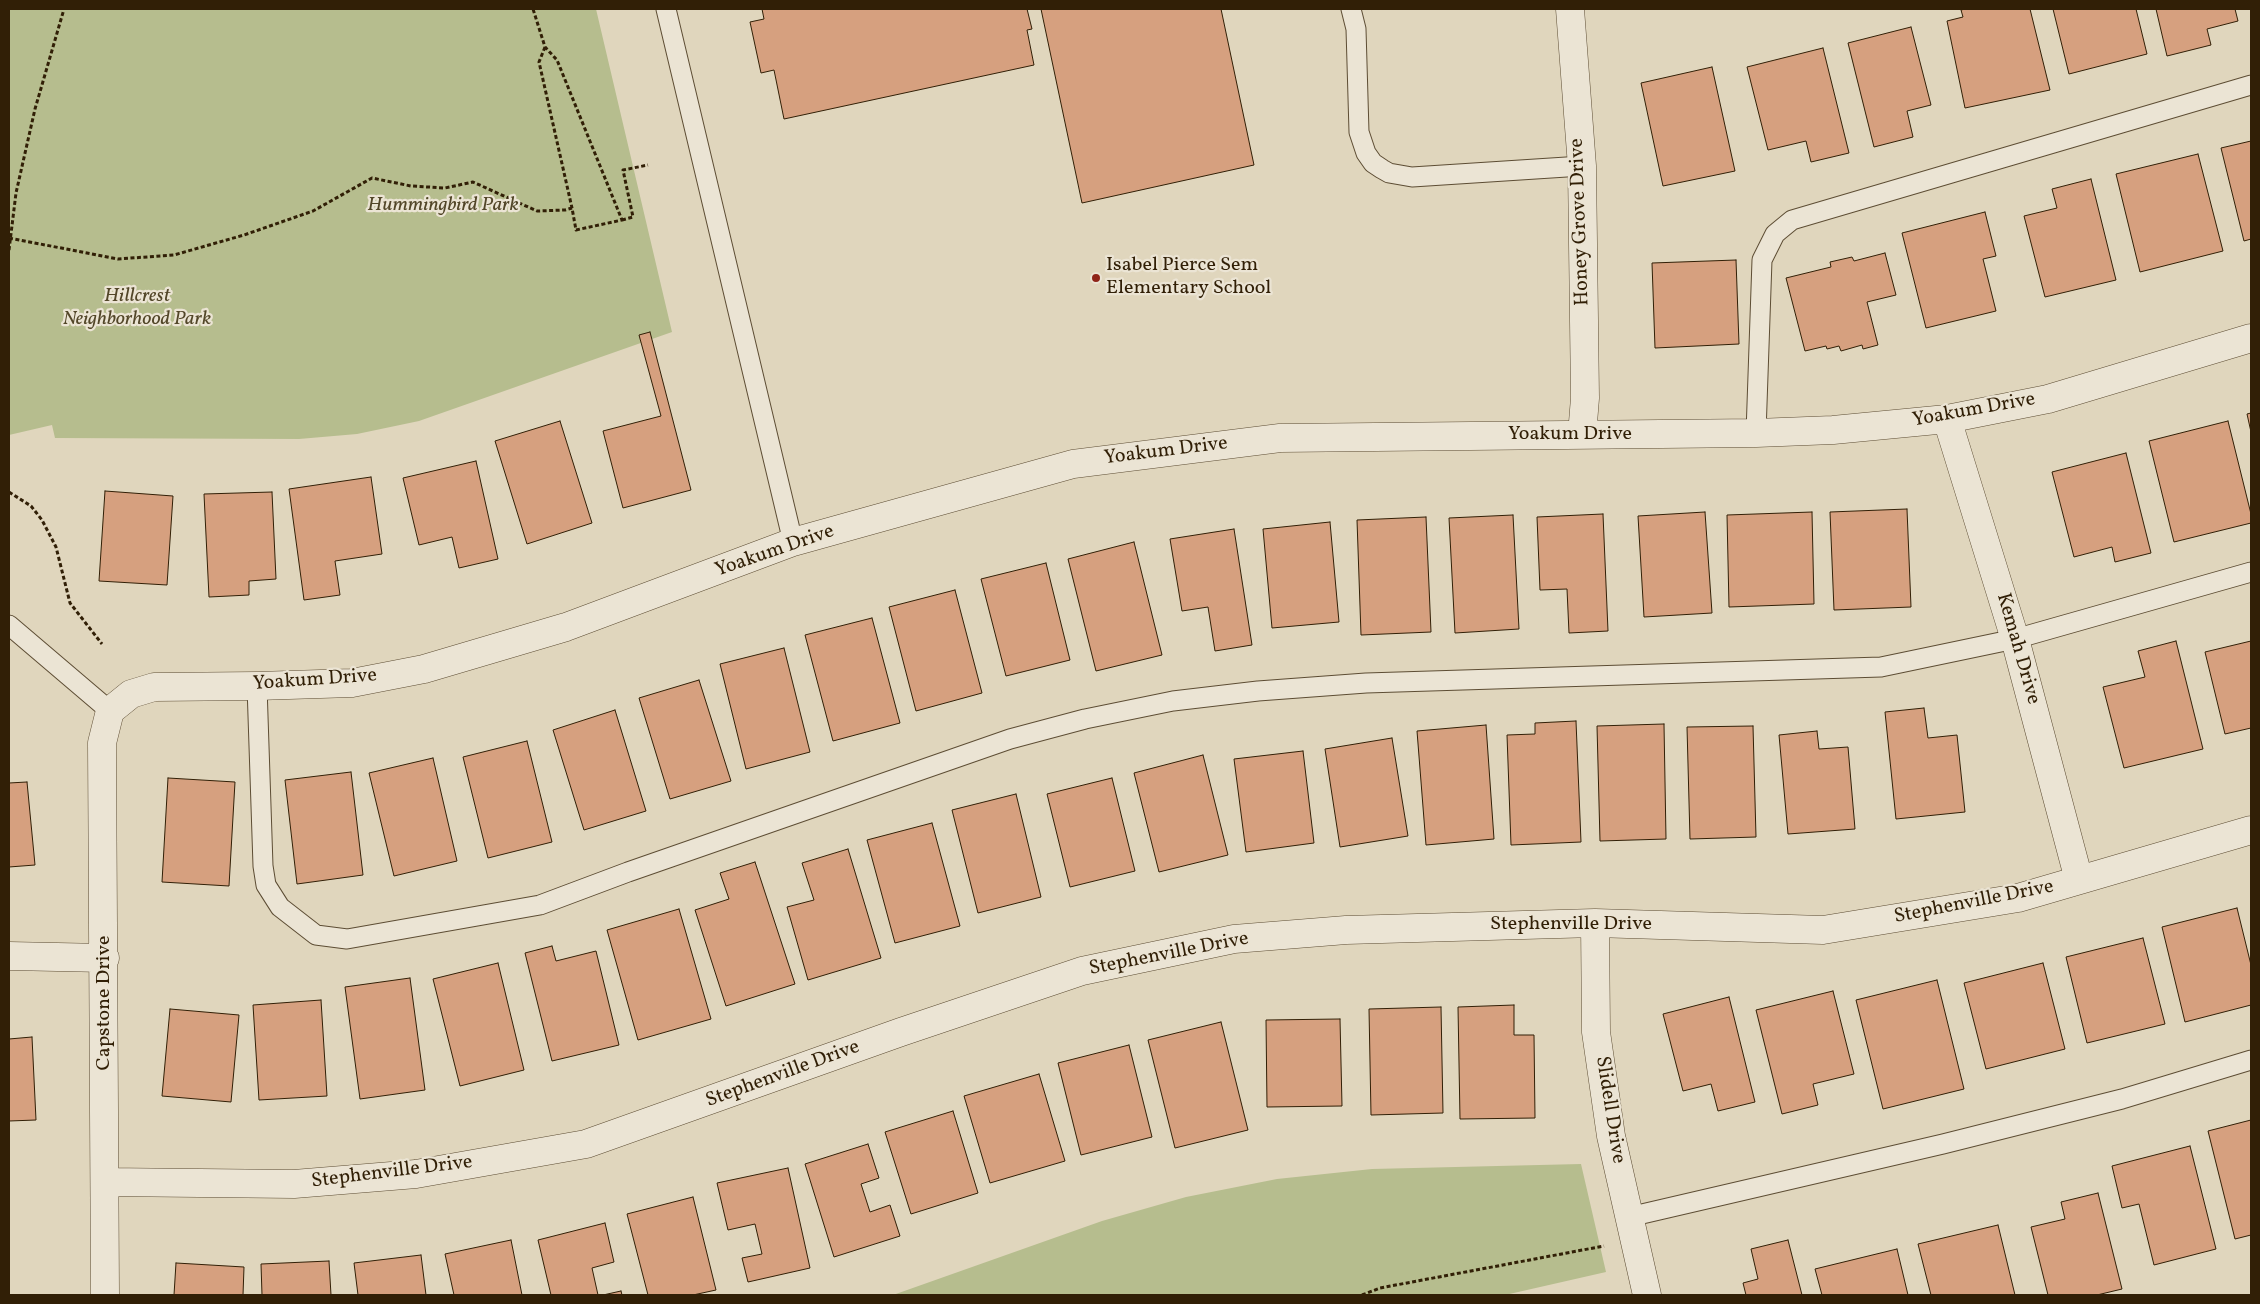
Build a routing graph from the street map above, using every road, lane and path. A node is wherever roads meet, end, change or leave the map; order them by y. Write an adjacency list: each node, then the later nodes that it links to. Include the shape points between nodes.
1 (64, 9): 12 (path, via 35,109 16,193)
2 (533, 9): 6 (path)
3 (666, 9): 19 (lane)
4 (1351, 9): 9 (lane, via 1356,29 1359,132 1366,153 1382,169 1390,174 1412,177)
5 (1570, 9): 9 (street, Honey Grove Drive)
6 (545, 47): 10 (path, via 539,62); 11 (path, via 557,60)
7 (2251, 86): 16 (lane, via 1792,220 1774,234 1762,260)
8 (648, 165): 11 (path, via 623,170 632,217)
9 (1582, 166): 17 (street, Honey Grove Drive, via 1585,398)
10 (572, 208): 11 (path, via 576,230); 12 (path, via 537,211 473,182 445,188 411,186 372,178 313,211 174,256 118,259)
11 (622, 220)
12 (10, 239): 13 (path)
13 (9, 250)
14 (2251, 338): 15 (street, Yoakum Drive, via 2048,399)
15 (1947, 419): 16 (street, Yoakum Drive, via 1833,430); 22 (street, Kemah Drive)
16 (1756, 433): 17 (street, Yoakum Drive)
17 (1582, 435): 19 (street, Yoakum Drive, via 1280,438 1074,464)
18 (9, 492): 23 (path, via 31,506 42,520 56,547 70,603)
19 (793, 542): 24 (street, Yoakum Drive, via 566,627 424,669 352,683)
20 (2251, 572): 22 (lane)
21 (9, 625): 25 (lane)
22 (2015, 639): 24 (lane, via 1881,667 1366,683 1173,701 1010,739 540,905 347,939 316,935 280,907 266,885); 27 (street, Kemah Drive)
23 (102, 644)
24 (257, 686): 25 (street, Yoakum Drive, via 154,687 131,694)
25 (110, 712): 30 (street, Capstone Drive, via 102,743)
26 (2251, 830): 27 (street, Stephenville Drive)
27 (2079, 880): 28 (street, Stephenville Drive, via 2018,898 1823,930)
28 (1595, 923): 32 (street, Stephenville Drive, via 1346,930 1234,939 1082,971 586,1144 416,1174 294,1184); 33 (street, Slidell Drive, via 1596,1032 1611,1136)
29 (9, 956): 30 (street)
30 (105, 958): 32 (street, Capstone Drive)
31 (2251, 1060): 33 (lane, via 2122,1098)
32 (105, 1182): 34 (street, Capstone Drive)
33 (1632, 1229): 35 (path, via 1380,1288); 36 (street, Slidell Drive)
34 (105, 1295)
35 (1362, 1295)
36 (1647, 1295)

